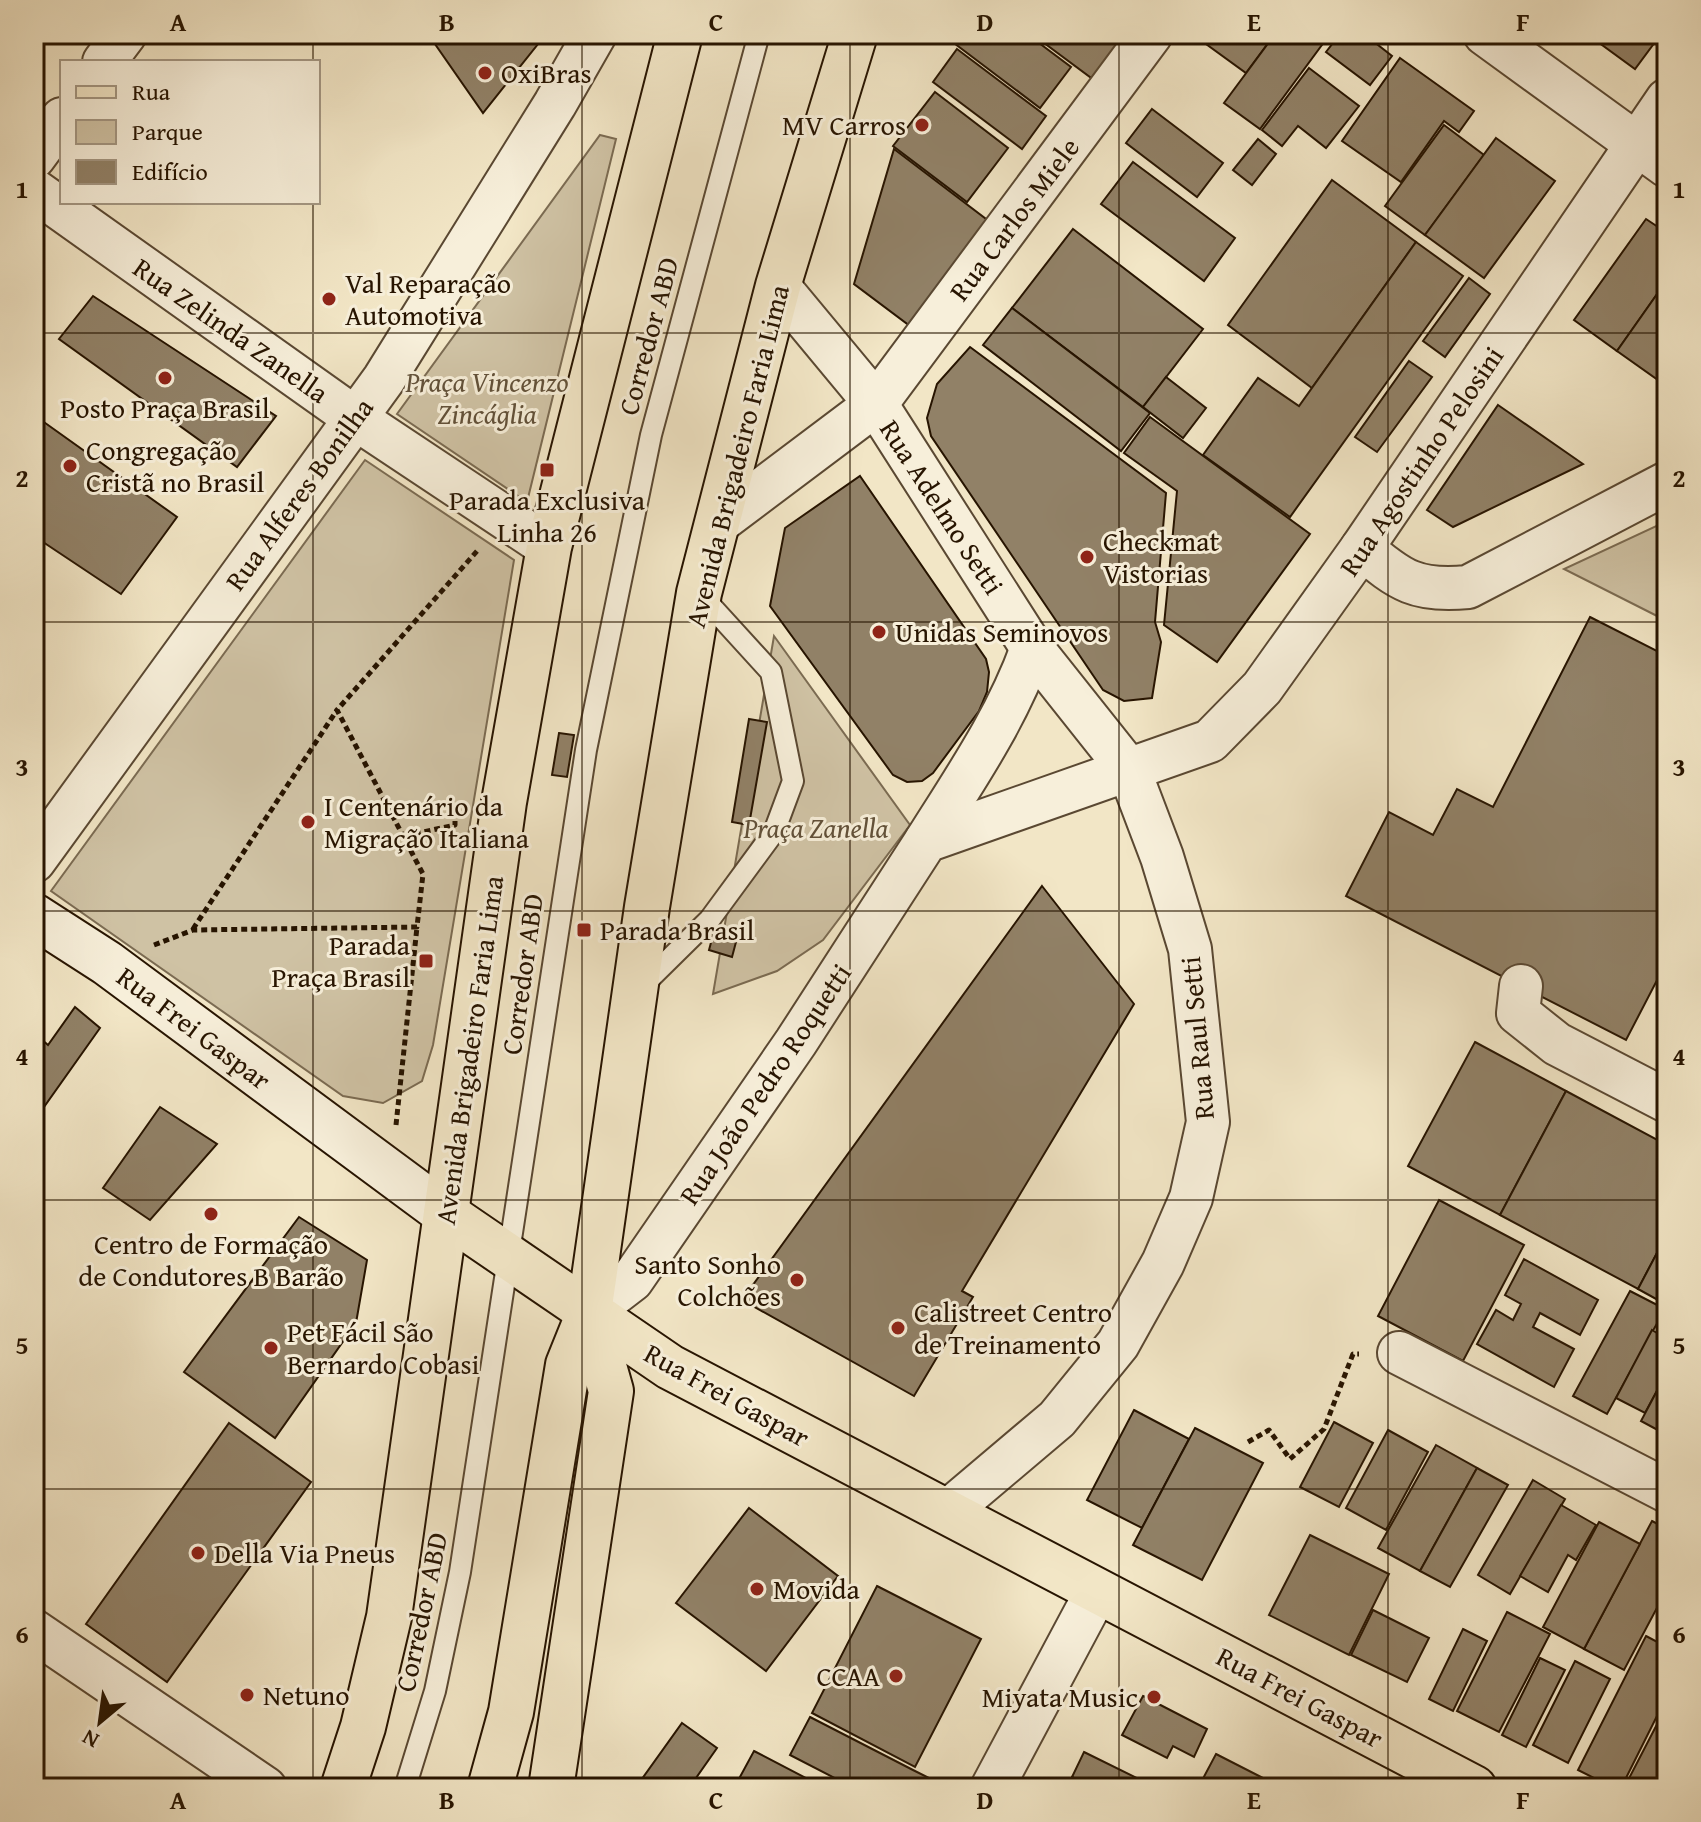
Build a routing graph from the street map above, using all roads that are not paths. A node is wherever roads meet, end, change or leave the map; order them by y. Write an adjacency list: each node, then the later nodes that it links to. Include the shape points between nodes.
1 (125, 34): 8 (street)
2 (595, 34): 16 (street, Rua Alferes Bonilha)
3 (680, 34): 19 (main road, Avenida Brigadeiro Faria Lima)
4 (759, 34): 31 (lane, Corredor ABD, via 651,435 615,606 570,841)
5 (855, 34): 14 (main road, Avenida Brigadeiro Faria Lima)
6 (1151, 34): 15 (street, Rua Carlos Miele)
7 (1485, 34): 11 (street)
8 (106, 60)
9 (1667, 100): 11 (street, Rua Agostinho Pelosini)
10 (60, 122): 12 (street)
11 (1652, 155): 20 (street, Rua Agostinho Pelosini)
12 (34, 157)
13 (34, 190): 16 (street, Rua Zelinda Zanella)
14 (778, 286): 15 (street, Rua Adelmo Setti); 18 (main road, Avenida Brigadeiro Faria Lima)
15 (876, 404): 18 (street); 22 (street, Rua Adelmo Setti)
16 (355, 418): 19 (street, Rua Zelinda Zanella); 25 (street, Rua Alferes Bonilha)
17 (1667, 483): 20 (street, via 1468,587 1433,590 1395,577)
18 (719, 522): 21 (main road, Avenida Brigadeiro Faria Lima)
19 (549, 547): 30 (main road, Avenida Brigadeiro Faria Lima, via 504,802)
20 (1362, 548): 23 (street, Rua Agostinho Pelosini, via 1262,688 1210,741)
21 (699, 593): 28 (main road, Avenida Brigadeiro Faria Lima); 28 (lane, via 771,672 793,781 774,832 710,919)
22 (1032, 648): 23 (street, Rua Adelmo Setti); 24 (street, Rua João Pedro Roquetti, via 1020,683)
23 (1129, 770): 24 (street); 35 (street, Rua Raul Setti, via 1190,949 1208,1122 1191,1198 1163,1263 1118,1344 1057,1419)
24 (926, 841): 32 (street, Rua João Pedro Roquetti, via 632,1280)
25 (34, 861)
26 (34, 916): 30 (main road, Rua Frei Gaspar, via 107,963)
27 (1521, 986): 29 (street, via 1518,1013 1557,1044)
28 (636, 992): 32 (main road, Avenida Brigadeiro Faria Lima)
29 (1667, 1101)
30 (446, 1214): 31 (main road, Rua Frei Gaspar); 39 (main road, Avenida Brigadeiro Faria Lima, via 389,1617)
31 (509, 1261): 32 (main road, Rua Frei Gaspar); 40 (lane, Corredor ABD, via 460,1572 435,1691)
32 (589, 1313): 35 (main road, Rua Frei Gaspar, via 670,1367); 41 (main road, Avenida Brigadeiro Faria Lima, via 568,1365 511,1712); 42 (main road, Avenida Brigadeiro Faria Lima, via 611,1391)
33 (1399, 1353): 34 (street)
34 (1667, 1491)
35 (947, 1512): 36 (main road, Rua Frei Gaspar)
36 (1097, 1591): 43 (street); 44 (main road, Rua Frei Gaspar)
37 (34, 1631): 38 (street)
38 (265, 1788)
39 (343, 1788)
40 (405, 1788)
41 (490, 1788)
42 (551, 1788)
43 (992, 1788)
44 (1474, 1788)

